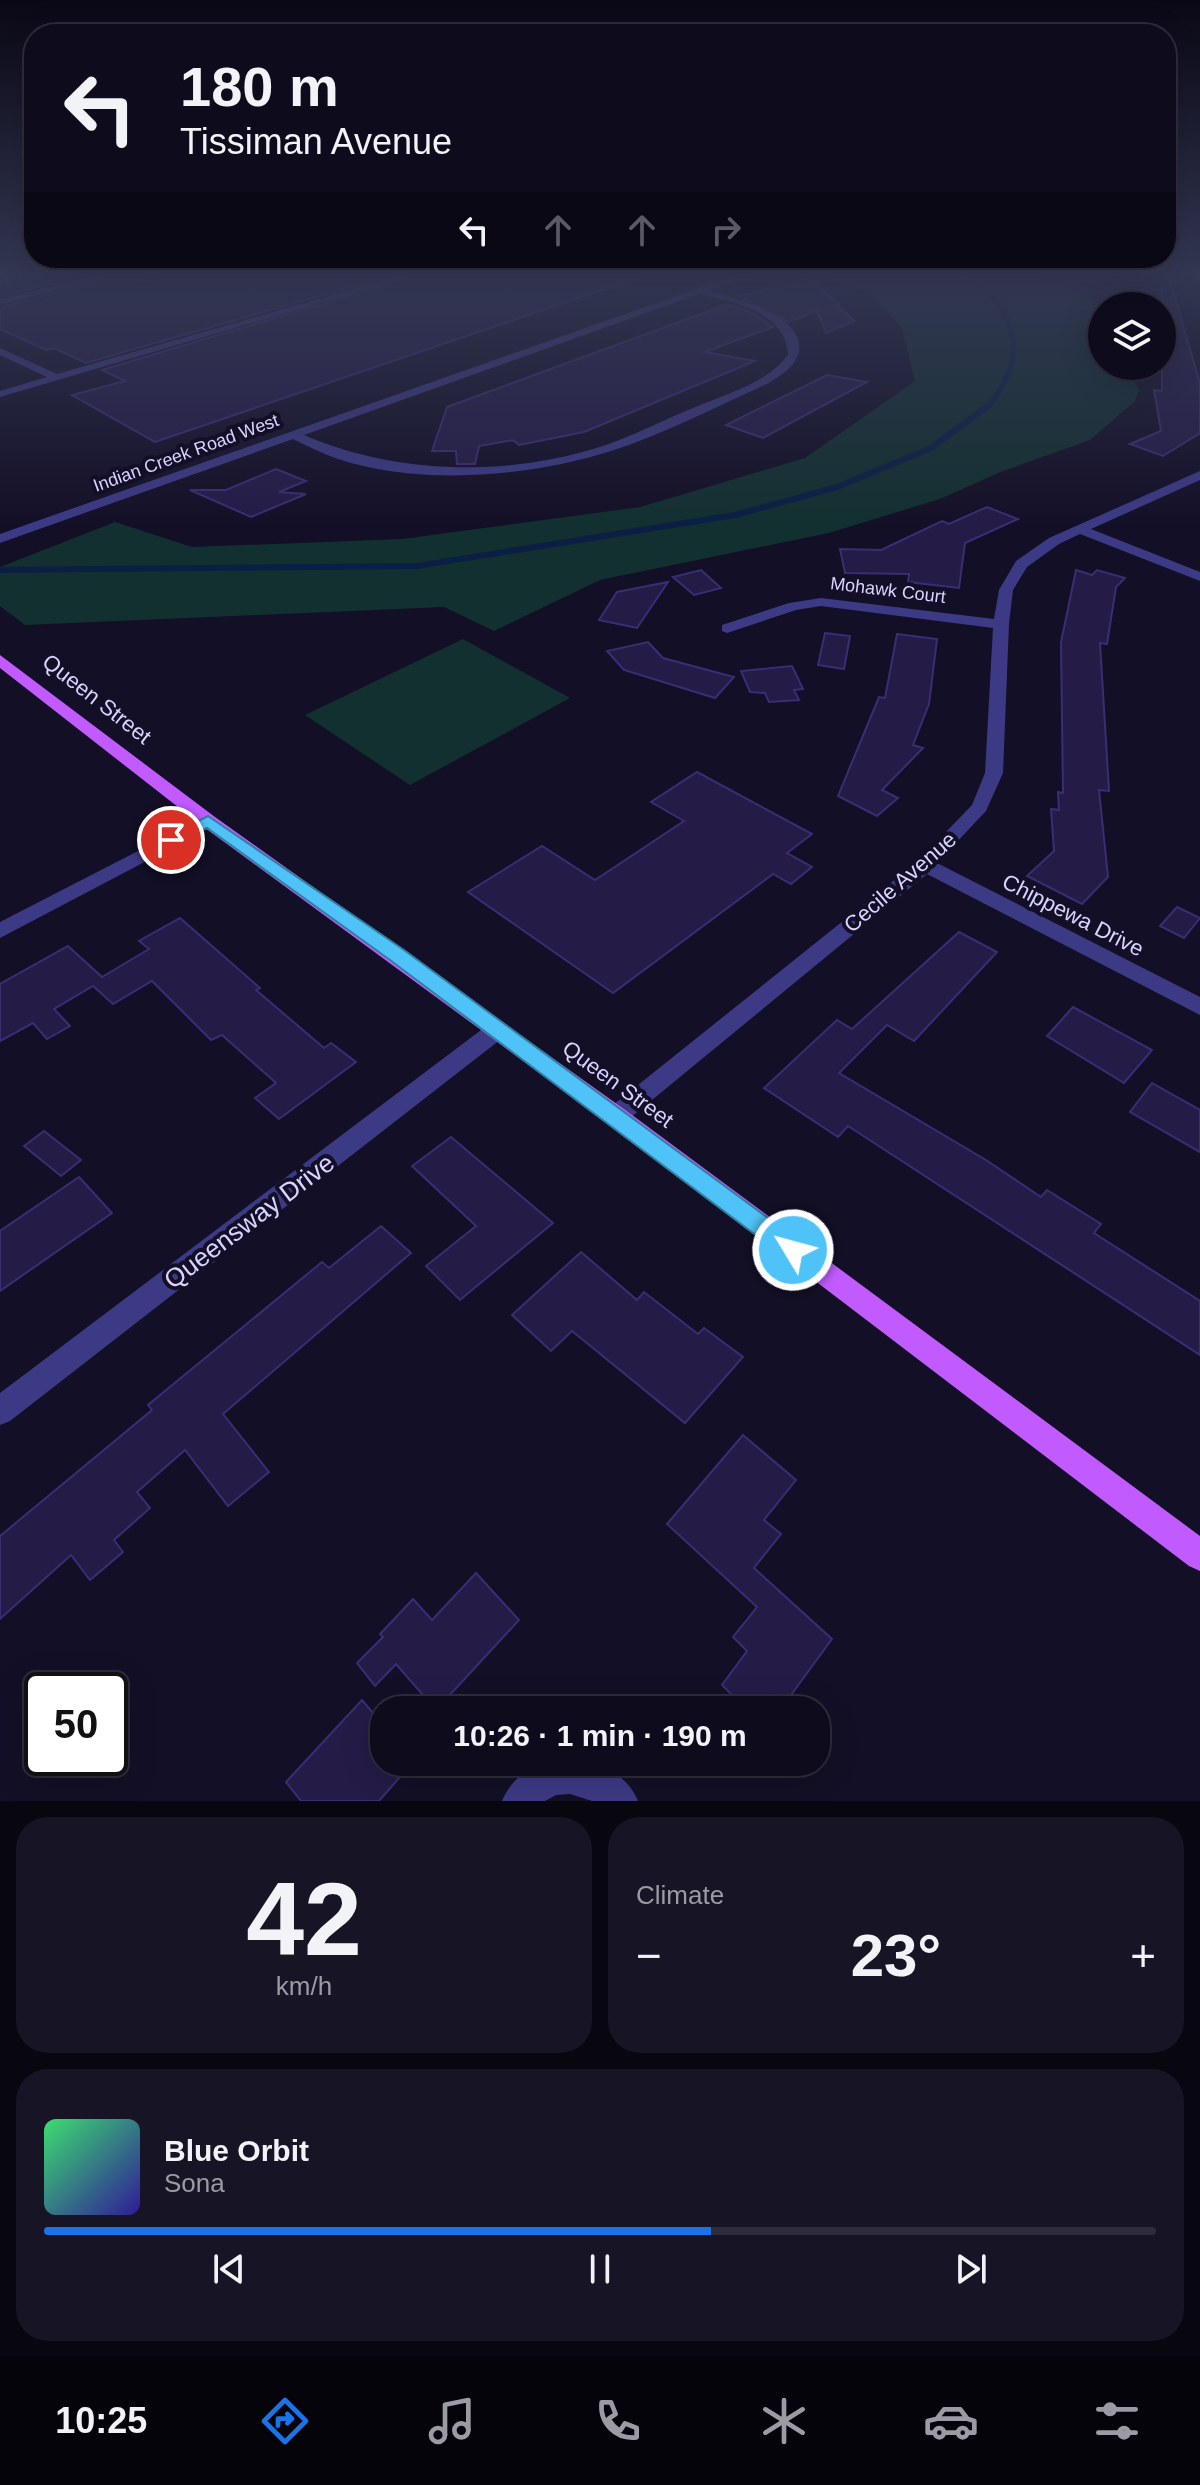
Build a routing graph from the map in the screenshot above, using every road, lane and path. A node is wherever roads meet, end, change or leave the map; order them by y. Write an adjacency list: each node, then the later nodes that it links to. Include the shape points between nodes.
1 (15, 358): 5 (street)
2 (126, 358): 5 (street)
3 (507, 358): 7 (street, Indian Creek Road West)
4 (791, 358): 7 (street, via 765,381 608,448 537,466 435,471 354,460)
5 (57, 378): 6 (street)
6 (0, 394)
7 (291, 434): 10 (street, Indian Creek Road West)
8 (1200, 475): 9 (street, Cecile Avenue)
9 (1079, 529): 11 (street); 12 (street, Cecile Avenue, via 1021,564 1006,590)
10 (0, 539)
11 (1200, 577)
12 (1001, 624): 13 (street, Mohawk Court, via 821,602); 16 (street, Cecile Avenue, via 989,789 956,836)
13 (727, 628)
14 (0, 660): 15 (main road, Queen Street)
15 (208, 821): 17 (street); 19 (main road, Queen Street)
16 (925, 865): 18 (street, Chippewa Drive); 20 (street, Cecile Avenue)
17 (0, 931)
18 (1200, 1007)
19 (497, 1030): 20 (main road, Queen Street); 21 (street, Queensway Drive)
20 (616, 1116): 22 (main road, Queen Street)
21 (0, 1411)
22 (1200, 1555)
23 (520, 1801): 24 (street, via 543,1782 564,1775 587,1777 608,1787)
24 (620, 1801)

